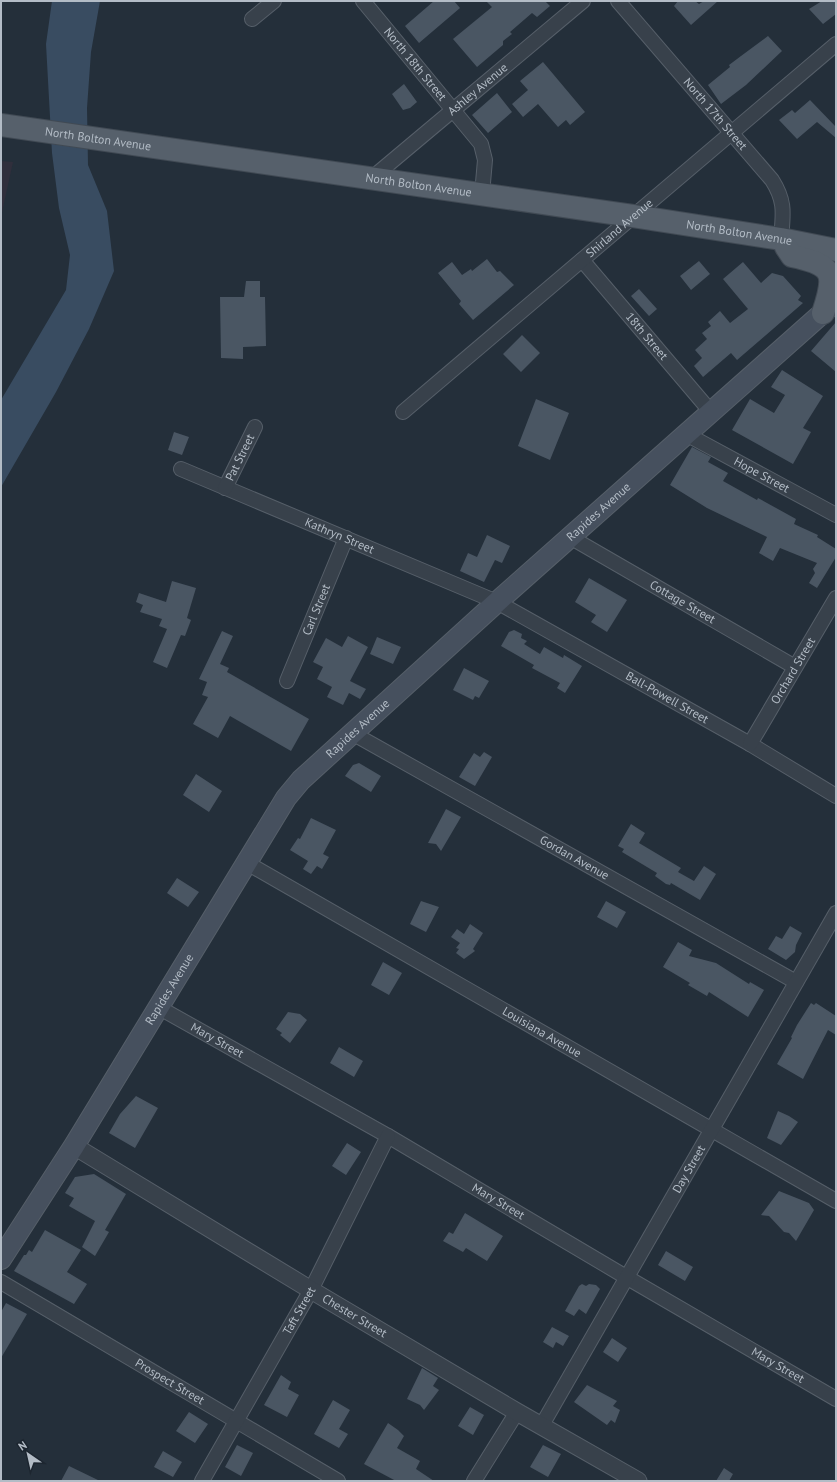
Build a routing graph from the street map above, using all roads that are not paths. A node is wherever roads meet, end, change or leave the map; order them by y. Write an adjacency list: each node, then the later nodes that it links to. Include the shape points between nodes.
1 (274, 1): 5 (street)
2 (363, 1): 7 (street, North 18th Street)
3 (583, 1): 7 (street, Ashley Avenue)
4 (618, 1): 9 (street, North 17th Street)
5 (252, 19)
6 (836, 44): 9 (street, Shirland Avenue)
7 (454, 110): 10 (street, Ashley Avenue); 11 (street, North 18th Street, via 481,144 484,152)
8 (1, 125): 10 (main road, North Bolton Avenue)
9 (732, 133): 12 (street, Shirland Avenue); 13 (street, North 17th Street, via 781,193 784,208)
10 (372, 178): 11 (main road, North Bolton Avenue)
11 (482, 194): 12 (main road, North Bolton Avenue)
12 (633, 216): 13 (main road, North Bolton Avenue); 15 (street, Shirland Avenue)
13 (782, 239): 14 (main road, North Bolton Avenue); 16 (main road, via 792,256 825,267 831,278 832,288)
14 (836, 250)
15 (582, 260): 17 (street, Shirland Avenue); 18 (street, 18th Street)
16 (829, 308): 18 (main road, Rapides Avenue)
17 (403, 412)
18 (711, 412): 20 (main road, Rapides Avenue)
19 (255, 427): 22 (street, Pat Street)
20 (686, 434): 23 (street, Hope Street); 24 (main road, Rapides Avenue)
21 (181, 470): 22 (street, Kathryn Street)
22 (225, 488): 25 (street, Kathryn Street)
23 (836, 515)
24 (570, 537): 27 (main road, Rapides Avenue); 28 (street, Cottage Street)
25 (346, 538): 27 (street, Kathryn Street); 29 (street, Carl Street)
26 (836, 598): 28 (street, Orchard Street)
27 (498, 602): 30 (main road, Rapides Avenue); 31 (street, Ball-Powell Street)
28 (795, 667): 31 (street, Orchard Street)
29 (286, 681)
30 (352, 733): 33 (main road, Rapides Avenue, via 306,775 286,798); 35 (street, Gordan Avenue)
31 (750, 744): 32 (street, Ball-Powell Street)
32 (836, 796)
33 (247, 863): 36 (main road, Rapides Avenue); 37 (street, Louisiana Avenue)
34 (836, 913): 35 (street, Day Street)
35 (796, 982): 37 (street, Day Street)
36 (158, 1007): 38 (street, Mary Street); 39 (main road, Rapides Avenue)
37 (711, 1130): 40 (street, Louisiana Avenue); 42 (street, Day Street)
38 (388, 1136): 42 (street, Mary Street); 44 (street, Taft Street)
39 (74, 1146): 41 (main road, Rapides Avenue); 44 (street, Chester Street)
40 (836, 1201)
41 (1, 1259)
42 (626, 1277): 45 (street, Mary Street); 48 (street, Day Street)
43 (1, 1282): 47 (street, Prospect Street)
44 (311, 1290): 46 (street, Chester Street); 47 (street, Taft Street)
45 (836, 1399)
46 (517, 1412): 48 (street, Chester Street); 51 (street)
47 (236, 1419): 49 (street, Taft Street); 50 (street, Prospect Street)
48 (542, 1425): 52 (street, Chester Street)
49 (202, 1481)
50 (338, 1481)
51 (474, 1481)
52 (638, 1481)

